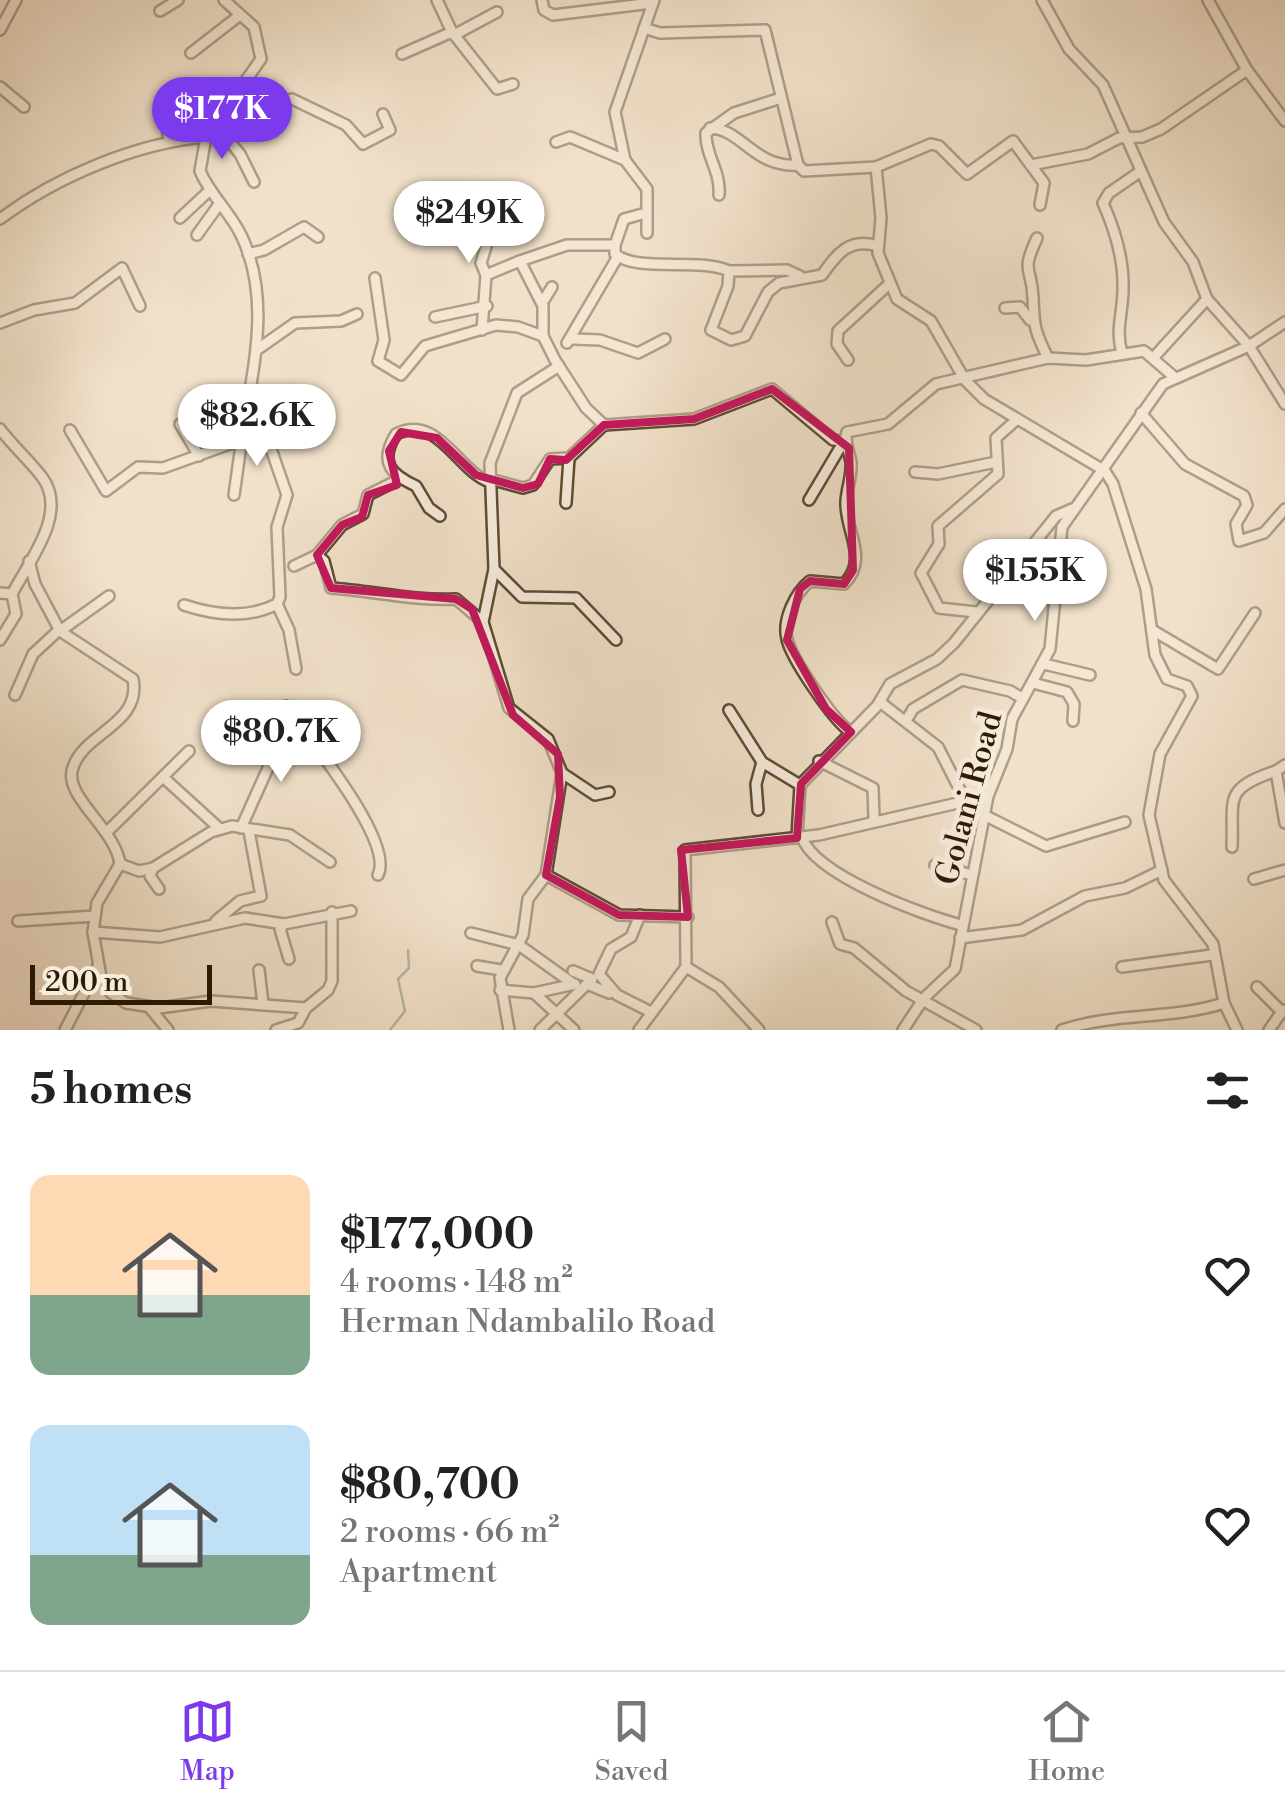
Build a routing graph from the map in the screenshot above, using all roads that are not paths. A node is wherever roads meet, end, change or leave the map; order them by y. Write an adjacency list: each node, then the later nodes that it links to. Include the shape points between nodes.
1 (16, 0): 10 (street)
2 (178, 0): 11 (street)
3 (224, 0): 13 (street)
4 (438, 0): 16 (street)
5 (542, 0): 8 (street, via 553,16)
6 (1042, 0): 31 (street, via 1069,49 1103,85)
7 (1208, 0): 19 (street)
8 (653, 2): 14 (street)
9 (0, 4): 10 (street)
10 (10, 11): 15 (street)
11 (160, 12)
12 (497, 12): 16 (street)
13 (240, 15): 17 (street); 25 (street, via 254,28 261,59)
14 (644, 28): 22 (street, via 763,29); 34 (street, via 615,112)
15 (0, 30)
16 (453, 34): 18 (street); 20 (street, via 498,88)
17 (192, 53)
18 (402, 54)
19 (1247, 70): 27 (street); 31 (street, via 1172,124)
20 (513, 84)
21 (0, 87): 23 (street)
22 (781, 98): 29 (street); 35 (street)
23 (24, 107)
24 (165, 109): 32 (street)
25 (226, 110): 26 (street, via 292,99 346,125 363,144 390,130); 28 (street)
26 (383, 114)
27 (1285, 121)
28 (216, 125): 30 (street); 39 (street)
29 (710, 128): 35 (street, via 770,163); 41 (street, via 705,137 720,177)
30 (206, 137): 32 (street); 40 (street, via 200,171)
31 (1127, 138): 36 (street); 38 (street)
32 (168, 142): 46 (street, via 41,190)
33 (556, 142): 34 (street, via 570,137)
34 (625, 160): 44 (street, via 646,186)
35 (798, 164): 37 (street, via 814,172)
36 (1032, 165): 37 (street, via 1010,141 967,174 931,144); 43 (street, via 1044,183)
37 (876, 167): 53 (street)
38 (1141, 171): 63 (street); 78 (street, via 1103,204 1116,230 1124,287)
39 (254, 182)
40 (210, 190): 42 (street); 45 (street)
41 (719, 195)
42 (220, 203): 49 (street); 54 (street)
43 (1040, 204)
44 (646, 213): 48 (street); 52 (street, via 624,219)
45 (180, 218)
46 (0, 219)
47 (456, 224): 58 (street, via 478,221)
48 (647, 234)
49 (197, 235)
50 (318, 237): 54 (street, via 304,227)
51 (1038, 238): 70 (street, via 1025,264)
52 (615, 245): 55 (street); 56 (street, via 566,245)
53 (878, 246): 60 (street, via 857,242 822,275); 61 (street)
54 (248, 254): 77 (street)
55 (617, 258): 57 (street); 75 (street, via 570,341 600,340 638,353)
56 (520, 262): 58 (street); 64 (street)
57 (729, 271): 60 (street, via 787,270); 60 (street, via 711,330 731,340 745,336 778,283)
58 (486, 275): 66 (street)
59 (375, 278): 73 (street, via 384,340 378,361 399,374 426,346)
60 (802, 278)
61 (888, 285): 81 (street, via 838,332); 84 (street, via 896,299 938,330)
62 (552, 287): 64 (street)
63 (1208, 300): 76 (street); 79 (street)
64 (542, 303): 74 (street)
65 (140, 306): 72 (street, via 122,268 75,303)
66 (487, 306): 69 (street); 73 (street)
67 (1005, 308): 70 (street, via 1020,307)
68 (357, 314): 77 (street, via 296,323)
69 (436, 317)
70 (1031, 322): 80 (street)
71 (1285, 322): 76 (street, Golani Road)
72 (0, 323)
73 (482, 330): 74 (street, via 500,324)
74 (543, 336): 82 (street)
75 (665, 339)
76 (1248, 346): 83 (street, Golani Road); 85 (street)
77 (258, 349): 92 (street)
78 (1122, 353): 79 (street, via 1144,350); 80 (street)
79 (1154, 357): 83 (street)
80 (1048, 358): 84 (street)
81 (848, 360)
82 (559, 366): 89 (street, via 592,417); 100 (street, via 517,393 494,450)
83 (1174, 376): 86 (street, Golani Road)
84 (965, 380): 87 (street); 93 (street, via 936,384 888,424 855,428)
85 (1285, 401)
86 (1141, 412): 97 (street, Golani Road); 105 (street, via 1186,464 1247,501 1236,524 1240,541 1264,533)
87 (1015, 421): 96 (street, via 996,438); 97 (street)
88 (180, 424): 94 (street)
89 (604, 424): 93 (street, via 694,419 772,389); 95 (street)
90 (0, 429): 108 (street, via 49,489 51,519)
91 (70, 430): 94 (street, via 104,491 138,467 162,468)
92 (241, 439): 94 (street); 101 (street); 114 (street, via 269,443 285,486 277,528)
93 (844, 442): 102 (street); 135 (street, via 852,474 846,500 853,570 844,584 810,581 800,588 786,640 826,710)
94 (199, 456)
95 (569, 458): 100 (street, via 550,459 533,485 523,488); 103 (street)
96 (996, 462): 98 (street); 116 (street, via 995,478 938,526 939,544 921,573 940,608)
97 (1105, 471): 104 (street, Golani Road); 120 (street, via 1127,518)
98 (915, 472)
99 (398, 480): 100 (street, via 389,451 392,439 406,430 444,441); 106 (street, via 416,486); 107 (street, via 368,495 363,514 342,525)
100 (490, 481): 110 (street)
101 (234, 495)
102 (809, 500)
103 (566, 503)
104 (1072, 509): 116 (street, Golani Road, via 1056,516); 123 (street, Golani Road, via 1058,548 1054,626)
105 (1285, 509)
106 (440, 516)
107 (317, 555): 109 (street); 118 (street, via 331,588 456,598)
108 (29, 561): 112 (street); 119 (street)
109 (294, 566)
110 (494, 568): 118 (street); 122 (street, via 522,597 576,598)
111 (0, 594): 112 (street)
112 (12, 594): 121 (street, via 16,614)
113 (109, 596): 119 (street)
114 (278, 604): 115 (street, via 213,614); 124 (street)
115 (184, 605)
116 (976, 612): 129 (street, Golani Road, via 938,659 895,680)
117 (1255, 613): 120 (street, via 1218,669)
118 (482, 622): 140 (street, via 509,708 548,738)
119 (60, 630): 127 (street, via 33,654); 153 (street, via 134,679 126,712 71,773 74,790)
120 (1154, 631): 160 (street, via 1164,675 1188,686 1192,696 1160,754 1150,794)
121 (0, 640)
122 (616, 640)
123 (1044, 664): 125 (street); 126 (street, Golani Road)
124 (296, 669)
125 (1090, 675)
126 (1033, 684): 128 (street, Golani Road); 133 (street, via 1068,692)
127 (16, 695)
128 (1022, 698): 132 (street, via 962,680); 144 (street, Golani Road)
129 (880, 702): 132 (street); 135 (street, Golani Road)
130 (286, 706): 134 (street)
131 (729, 710): 137 (street)
132 (906, 720): 145 (street, via 938,747)
133 (1073, 721)
134 (301, 728): 152 (street, via 268,768); 162 (street, via 359,804 382,860)
135 (850, 732): 138 (street, Golani Road)
136 (190, 751): 141 (street)
137 (762, 762): 142 (street); 146 (street)
138 (819, 762): 142 (street, Golani Road); 148 (street, via 873,788)
139 (1280, 768): 150 (street); 155 (street, via 1242,784 1233,796)
140 (562, 773): 143 (street, via 595,795); 163 (street)
141 (164, 778): 151 (street); 153 (street)
142 (800, 785): 154 (street)
143 (609, 792)
144 (988, 796): 145 (street); 147 (street, Golani Road)
145 (965, 800): 148 (street)
146 (758, 810)
147 (984, 815): 149 (street, via 1046,846); 164 (street, Golani Road)
148 (874, 819): 154 (street)
149 (1125, 822)
150 (1285, 823)
151 (220, 829): 152 (street); 159 (street)
152 (245, 829): 156 (street, via 290,835); 173 (street, via 261,896 240,901)
153 (108, 830): 157 (street)
154 (799, 837): 171 (street, via 685,850); 176 (street, via 814,858 880,898)
155 (1232, 848)
156 (330, 862)
157 (120, 864): 159 (street); 170 (street)
158 (935, 865): 164 (street)
159 (153, 868): 166 (street, via 150,876)
160 (1162, 870): 179 (street, via 1125,888 1085,896 1022,930); 181 (street, via 1210,938)
161 (1285, 870): 165 (street)
162 (378, 874)
163 (546, 875): 169 (street, via 606,910); 180 (street, via 528,899)
164 (972, 875): 176 (street, Golani Road)
165 (1254, 879)
166 (159, 889)
167 (351, 911): 168 (street)
168 (332, 912): 175 (street); 199 (street, via 332,980)
169 (640, 915): 171 (street); 193 (street, via 631,937 611,949 600,968)
170 (94, 916): 172 (street); 177 (street)
171 (688, 917): 186 (street)
172 (18, 921)
173 (216, 921): 175 (street); 177 (street, via 160,936)
174 (832, 922): 195 (street, via 840,944)
175 (284, 924): 182 (street)
176 (961, 925): 179 (street, Golani Road)
177 (93, 932): 183 (street)
178 (471, 933): 180 (street)
179 (960, 938): 195 (street, Golani Road, via 952,974)
180 (519, 945): 188 (street); 190 (street)
181 (1212, 955): 185 (street); 197 (street)
182 (289, 960)
183 (98, 965): 198 (street, via 111,994); 203 (street)
184 (477, 966): 188 (street)
185 (1122, 966)
186 (686, 967): 201 (street); 210 (street, via 718,987)
187 (259, 970): 196 (street)
188 (502, 970): 192 (street)
189 (573, 971): 190 (street)
190 (582, 983): 193 (street); 194 (street); 202 (street)
191 (1257, 987): 200 (street)
192 (500, 990): 194 (street); 206 (street)
193 (613, 992): 201 (street)
194 (534, 993): 202 (street)
195 (924, 998): 211 (street, Golani Road); 212 (street)
196 (263, 1004): 198 (street); 199 (street)
197 (1224, 1004): 213 (street); 214 (street)
198 (149, 1006): 204 (street)
199 (306, 1008): 205 (street, via 298,1023)
200 (1284, 1010): 215 (street)
201 (651, 1012): 209 (street)
202 (554, 1014): 207 (street); 208 (street)
203 (65, 1030)
204 (168, 1030)
205 (276, 1030)
206 (509, 1030)
207 (540, 1030)
208 (574, 1030)
209 (639, 1030)
210 (758, 1030)
211 (904, 1030)
212 (976, 1030)
213 (1062, 1030)
214 (1237, 1030)
215 (1268, 1030)

